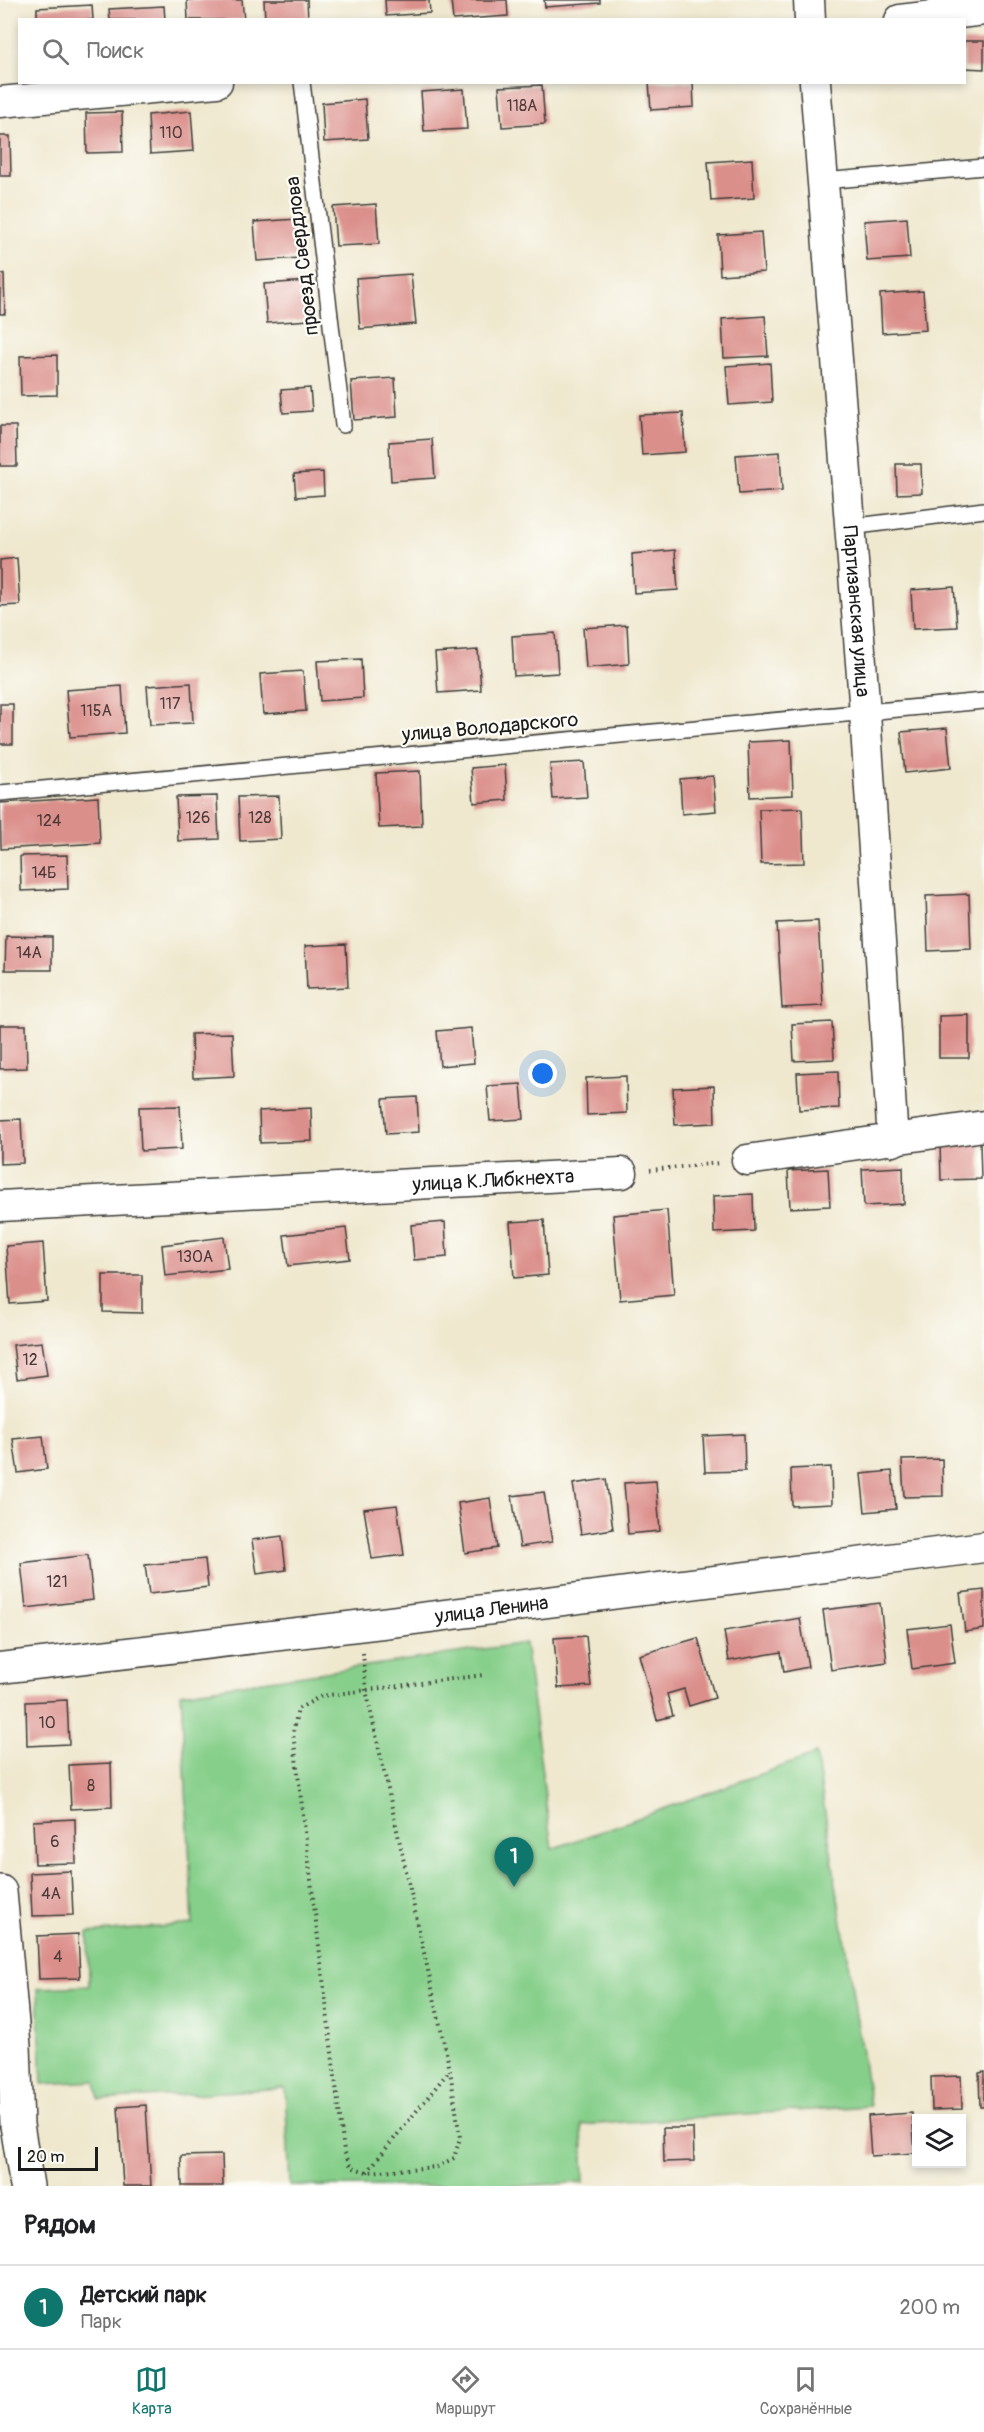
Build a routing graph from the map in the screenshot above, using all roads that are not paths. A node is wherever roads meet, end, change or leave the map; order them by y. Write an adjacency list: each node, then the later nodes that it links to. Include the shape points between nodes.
1 (809, 0): 3 (street)
2 (984, 10): 4 (street)
3 (810, 18)
4 (917, 18)
5 (195, 84): 8 (street)
6 (302, 84): 11 (lane, проезд Свердлова)
7 (815, 84): 10 (street, Партизанская улица)
8 (0, 102)
9 (984, 166): 10 (lane)
10 (823, 181): 13 (street, Партизанская улица)
11 (343, 425)
12 (984, 510): 13 (lane)
13 (850, 527): 15 (street, Партизанская улица)
14 (984, 701): 15 (lane, улица Володарского)
15 (865, 713): 16 (lane, улица Володарского); 18 (street, Партизанская улица)
16 (0, 793)
17 (984, 1126): 18 (street)
18 (893, 1141): 19 (street)
19 (747, 1160)
20 (622, 1173): 21 (street, улица К.Либкнехта)
21 (0, 1206)
22 (984, 1547): 23 (street, улица Ленина)
23 (0, 1668)
24 (1, 1911): 25 (main road, via 17,2125)
25 (27, 2186)

